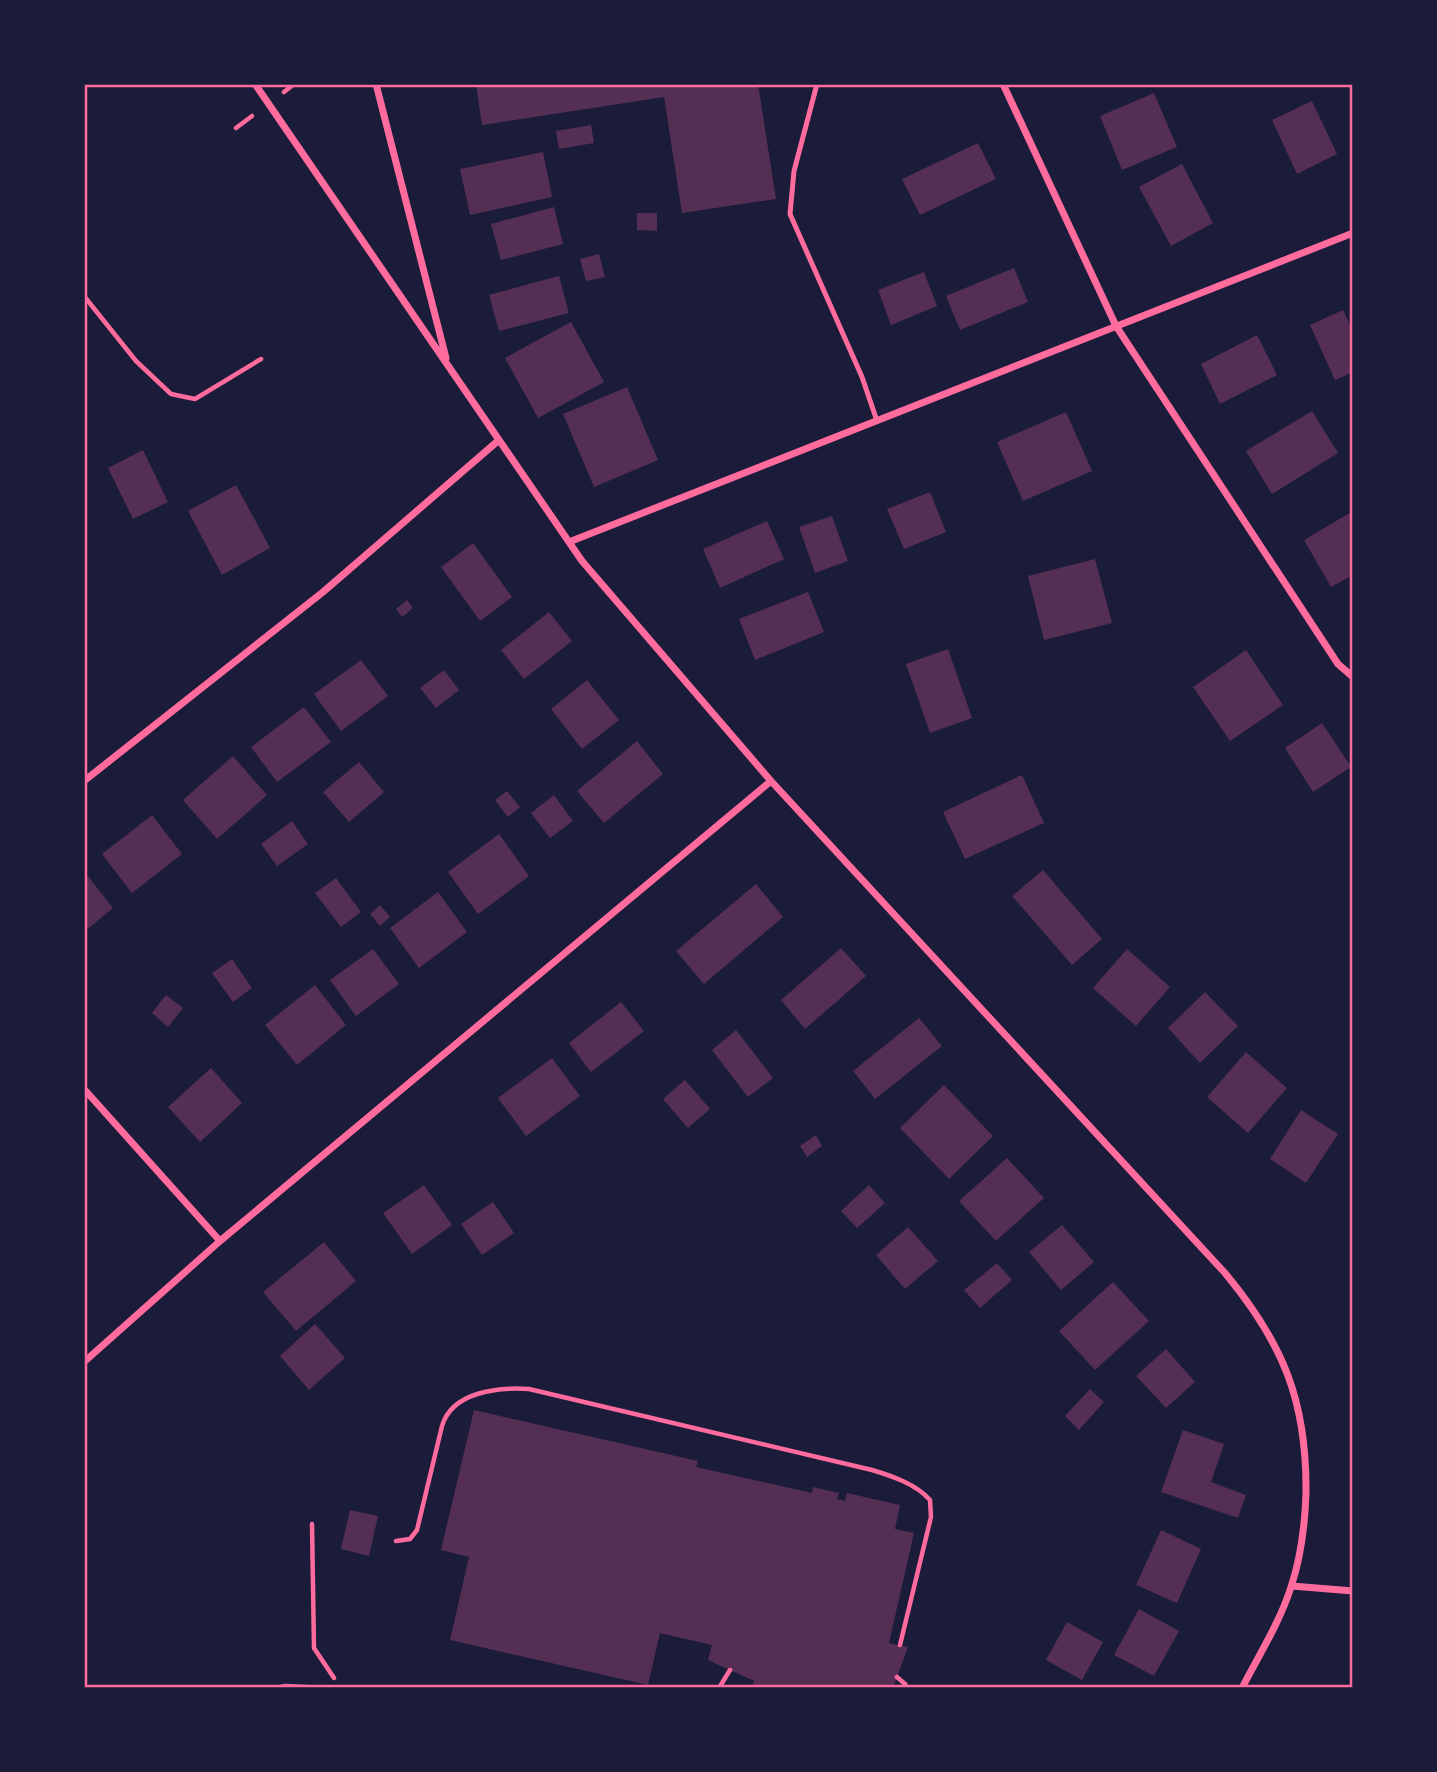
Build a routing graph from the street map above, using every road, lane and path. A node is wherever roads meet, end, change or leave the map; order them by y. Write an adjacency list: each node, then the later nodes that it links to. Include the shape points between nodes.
1 (255, 84): 9 (street)
2 (376, 84): 9 (street)
3 (817, 84): 10 (lane, via 794,171 790,215)
4 (1003, 84): 7 (street)
5 (1353, 233): 7 (street)
6 (84, 296): 8 (path, via 136,361 171,394 195,399)
7 (1116, 326): 10 (street); 13 (street, via 1338,664)
8 (261, 359)
9 (448, 365): 11 (street)
10 (877, 421): 12 (street)
11 (499, 440): 12 (street); 14 (street, via 323,592)
12 (569, 542): 15 (street)
13 (1353, 677)
14 (84, 780)
15 (771, 781): 17 (street); 21 (street, via 1225,1273 1256,1315 1284,1366 1302,1419 1306,1503)
16 (84, 1088): 17 (street)
17 (220, 1241): 18 (street)
18 (84, 1362)
19 (312, 1524): 26 (path, via 314,1648)
20 (396, 1541): 23 (path, via 410,1539 417,1530 448,1411 475,1395 528,1389 872,1470 921,1492 930,1500 931,1517)
21 (1292, 1586): 22 (street); 31 (street)
22 (1353, 1591)
23 (900, 1645)
24 (730, 1670): 29 (path)
25 (897, 1677): 30 (path)
26 (334, 1678)
27 (277, 1688): 28 (path)
28 (325, 1688)
29 (719, 1688)
30 (907, 1688)
31 (1242, 1688)

